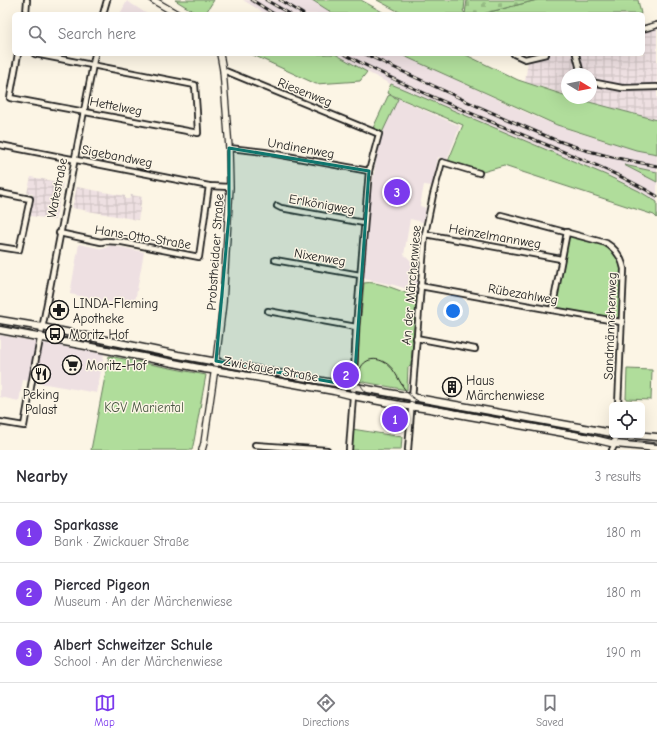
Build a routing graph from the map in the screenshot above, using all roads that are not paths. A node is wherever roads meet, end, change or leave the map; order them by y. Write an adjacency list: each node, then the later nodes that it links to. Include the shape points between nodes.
1 (27, 0): 4 (street)
2 (105, 0): 5 (street)
3 (153, 0): 6 (street)
4 (26, 12)
5 (103, 12)
6 (174, 12)
7 (657, 25): 8 (street)
8 (645, 28)
9 (18, 56): 21 (street, Hettelweg, via 10,98)
10 (46, 56): 16 (street)
11 (95, 56): 16 (street, Watestraße)
12 (220, 56): 18 (street, Probstheidaer Straße)
13 (518, 56): 14 (street, via 525,59)
14 (538, 56)
15 (576, 56): 17 (street)
16 (93, 65): 21 (street, Watestraße); 21 (street, Hettelweg, via 195,85 198,133)
17 (580, 68)
18 (223, 70): 23 (street, Probstheidaer Straße); 25 (street, Riesenweg, via 379,134)
19 (597, 83): 20 (street, via 622,88)
20 (657, 87)
21 (84, 111): 24 (street, Watestraße)
22 (0, 145): 24 (street, Sigebandweg)
23 (229, 148): 25 (street, Undinenweg); 28 (street, Probstheidaer Straße)
24 (75, 159): 27 (street, Sigebandweg); 34 (street, Watestraße)
25 (369, 170): 32 (street)
26 (479, 173): 35 (street, An der Märchenwiese, via 442,162)
27 (210, 186): 28 (street, Sigebandweg); 34 (street, Hans-Otto-Straße, via 199,257)
28 (230, 187): 51 (street, Probstheidaer Straße, via 224,296)
29 (0, 193): 36 (street, via 30,199 20,250)
30 (277, 206): 32 (street, Erlkönigweg)
31 (502, 215): 33 (street, Sandmännchenweg)
32 (364, 223): 39 (street)
33 (567, 232): 37 (street); 44 (street, Sandmännchenweg, via 606,243 620,258 624,269)
34 (59, 233): 45 (street, Watestraße)
35 (425, 234): 37 (street, Heinzelmannweg); 40 (street, An der Märchenwiese)
36 (0, 246)
37 (562, 259): 41 (street)
38 (275, 260): 39 (street, Nixenweg)
39 (360, 275): 46 (street)
40 (420, 286): 41 (street, Rübezahlweg); 49 (street, An der Märchenwiese)
41 (552, 310): 44 (street, Rübezahlweg)
42 (268, 311): 46 (street)
43 (0, 320): 45 (main road, Zwickauer Straße)
44 (621, 322): 56 (street, Sandmännchenweg)
45 (42, 327): 48 (street, Watestraße); 51 (main road, Zwickauer Straße)
46 (356, 327): 53 (street)
47 (0, 330): 48 (main road, Zwickauer Straße)
48 (40, 338): 52 (main road, Zwickauer Straße); 58 (street, Watestraße, via 24,426)
49 (416, 338): 50 (street); 55 (street, An der Märchenwiese)
50 (475, 349)
51 (216, 361): 52 (street, Probstheidaer Straße); 53 (main road, Zwickauer Straße)
52 (215, 371): 54 (main road, Zwickauer Straße); 65 (street, Probstheidaer Straße)
53 (354, 386): 54 (street); 55 (main road, Zwickauer Straße)
54 (353, 396): 57 (main road, Zwickauer Straße); 67 (street)
55 (412, 396): 57 (street, An der Märchenwiese); 59 (main road, Zwickauer Straße)
56 (618, 402)
57 (412, 407): 63 (main road, Zwickauer Straße, via 430,408 586,437); 68 (street, An der Märchenwiese)
58 (0, 422)
59 (609, 432)
60 (645, 436): 61 (main road)
61 (657, 437)
62 (255, 444): 66 (street)
63 (614, 447): 64 (main road, Zwickauer Straße)
64 (657, 448)
65 (202, 450)
66 (328, 450)
67 (349, 450)
68 (408, 450)

